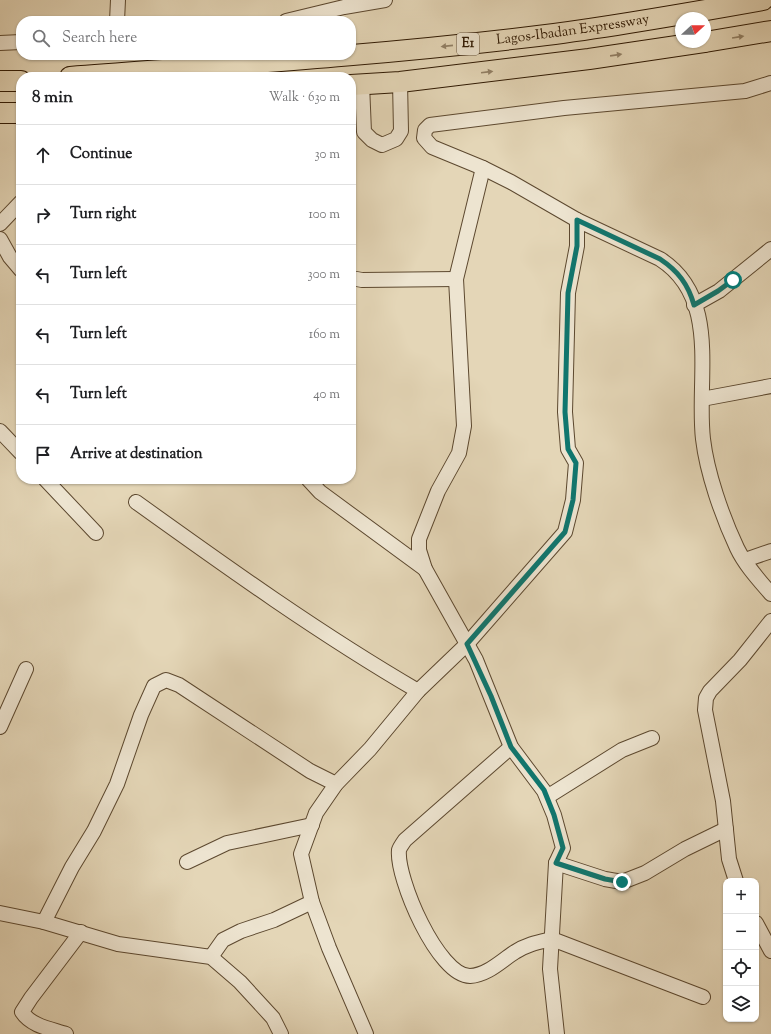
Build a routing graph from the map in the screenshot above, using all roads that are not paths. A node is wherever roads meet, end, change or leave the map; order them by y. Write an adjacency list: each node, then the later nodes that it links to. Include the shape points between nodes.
1 (118, 0): 5 (street)
2 (385, 0): 6 (street)
3 (763, 0): 4 (highway, Lagos-Ibadan Expressway / E1)
4 (720, 4): 12 (highway, Lagos-Ibadan Expressway / E1, one-way to 12, via 540,36)
5 (117, 16)
6 (307, 16)
7 (771, 31): 8 (highway, E1, one-way to 7)
8 (711, 41)
9 (16, 42): 10 (street)
10 (0, 43)
11 (675, 46): 17 (highway, E1, one-way to 11)
12 (356, 54)
13 (288, 60): 14 (highway, Lagos-Ibadan Expressway / E1, one-way to 14)
14 (134, 72)
15 (0, 81): 16 (highway)
16 (16, 81)
17 (400, 82): 19 (highway, E1); 19 (street, via 400,131 396,139 382,145 364,132)
18 (771, 83): 22 (street, via 745,91 564,108 430,125 425,130 424,138 432,147)
19 (356, 84)
20 (0, 113): 21 (highway)
21 (16, 113)
22 (483, 168): 24 (street); 30 (street)
23 (16, 207): 25 (street)
24 (577, 220): 31 (street, via 672,267 684,280); 45 (street, via 577,246 568,293 565,412 568,449 576,463 573,500 565,532)
25 (0, 224)
26 (0, 239): 28 (street)
27 (771, 249): 31 (street, via 718,291)
28 (16, 264)
29 (356, 279): 30 (street)
30 (456, 279): 42 (street, via 464,426 459,453 438,490 418,539)
31 (694, 305): 33 (street, via 702,342)
32 (771, 386): 33 (street)
33 (702, 399): 41 (street, via 703,440 710,474 726,520)
34 (0, 431): 35 (street)
35 (16, 448)
36 (50, 484): 39 (street)
37 (313, 484): 42 (street)
38 (136, 502): 47 (street, via 294,614 353,653)
39 (96, 533)
40 (771, 551): 41 (street)
41 (745, 560): 43 (street)
42 (424, 569): 45 (street)
43 (771, 594)
44 (771, 621): 54 (street, via 706,698 705,710 722,794)
45 (467, 644): 47 (street); 50 (street)
46 (26, 669): 48 (street)
47 (418, 691): 51 (street, via 370,749)
48 (0, 727)
49 (652, 738): 52 (street, via 622,750)
50 (511, 747): 52 (street); 63 (street, via 405,840 399,849 399,861 415,914 427,937 458,973 476,975 532,943)
51 (336, 784): 53 (street, via 316,813); 60 (street, via 310,771 166,680 154,686 117,784)
52 (546, 797): 56 (street, via 563,848)
53 (312, 825): 55 (street, via 227,843); 58 (street, via 301,854)
54 (726, 829): 56 (street, via 645,873 622,882); 57 (street, via 729,859)
55 (187, 862)
56 (556, 863): 63 (street)
57 (735, 878)
58 (312, 902): 65 (street, via 223,940); 69 (street)
59 (0, 913): 60 (street)
60 (44, 922): 62 (street)
61 (759, 929): 64 (street)
62 (82, 932): 65 (street, via 118,944); 67 (street, via 22,1012 27,1019 40,1026)
63 (552, 939): 66 (street); 70 (street, via 550,969)
64 (771, 951)
65 (211, 957): 68 (street, via 240,982 274,1018)
66 (702, 997)
67 (66, 1034)
68 (281, 1034)
69 (366, 1034)
70 (557, 1034)

